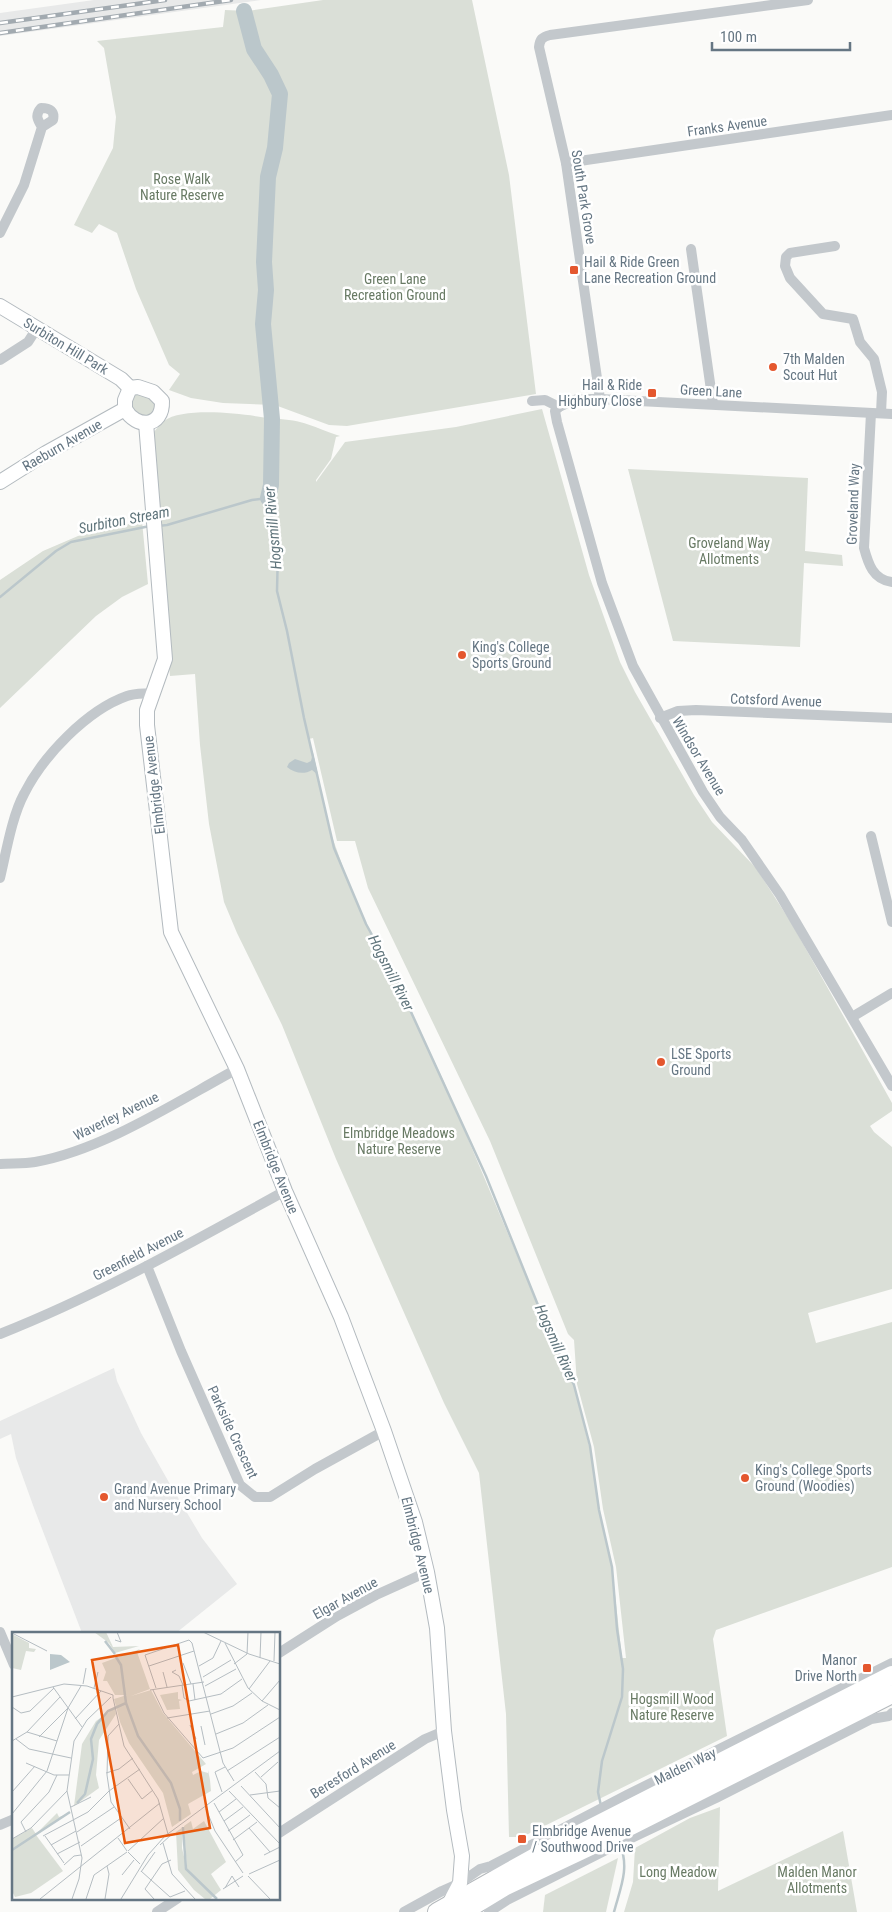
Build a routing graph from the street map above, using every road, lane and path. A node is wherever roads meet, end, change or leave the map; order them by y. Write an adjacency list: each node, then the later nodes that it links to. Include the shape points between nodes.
1 (808, 0): 4 (street, South Park Grove, via 544,36 540,47)
2 (892, 115): 4 (street, Franks Avenue)
3 (42, 127): 5 (street, via 24,185)
4 (566, 163): 12 (street, South Park Grove)
5 (0, 233)
6 (835, 246): 17 (street, Groveland Way, via 790,253 786,257 786,266 790,278 823,314 853,319 860,342 874,359 882,392)
7 (691, 249): 14 (street)
8 (0, 306): 9 (street, Surbiton Hill Park)
9 (37, 328): 10 (street, via 28,342); 11 (street, Surbiton Hill Park, via 121,379)
10 (0, 360)
11 (130, 388): 16 (street); 19 (street, via 153,392 162,401 160,416 155,422)
12 (600, 399): 14 (street, Green Lane); 15 (street, Green Lane, via 577,399)
13 (532, 402): 15 (street, via 545,400)
14 (713, 404): 17 (street, Green Lane)
15 (559, 407): 23 (street, Windsor Avenue, via 555,411 557,422 602,583 633,666)
16 (125, 409): 19 (street, via 135,419); 20 (street, Raeburn Avenue)
17 (876, 413): 18 (street, Green Lane); 21 (street, Groveland Way, via 864,548 875,574)
18 (892, 414)
19 (146, 423): 22 (street, Elmbridge Avenue, via 165,659)
20 (0, 482)
21 (892, 582)
22 (153, 693): 26 (street, via 129,695 109,704 59,743 40,766 23,795); 30 (street, Elmbridge Avenue, via 147,710 147,726 171,932)
23 (660, 718): 24 (street, Cotsford Avenue, via 678,711 696,710); 29 (street, Windsor Avenue, via 703,792 720,817 742,840 780,896)
24 (892, 718)
25 (871, 836): 27 (street)
26 (0, 878)
27 (892, 922)
28 (892, 993): 29 (street)
29 (852, 1017): 31 (street, Windsor Avenue)
30 (237, 1069): 32 (street, Waverley Avenue, via 115,1135 74,1152 34,1162); 33 (street, Elmbridge Avenue)
31 (892, 1086)
32 (0, 1164)
33 (285, 1191): 34 (street, Greenfield Avenue); 36 (street, Elmbridge Avenue, via 341,1317)
34 (148, 1266): 35 (street, Greenfield Avenue); 36 (street, Parkside Crescent, via 240,1485 255,1497 270,1497)
35 (0, 1334)
36 (384, 1431): 37 (street, Elmbridge Avenue, via 415,1522)
37 (427, 1572): 39 (street, Elgar Avenue, via 336,1616); 45 (street, Elmbridge Avenue, via 437,1628)
38 (0, 1632): 40 (street)
39 (280, 1652)
40 (4, 1653)
41 (892, 1663): 46 (street, Malden Way)
42 (892, 1676): 46 (highway, Malden Way)
43 (892, 1694): 46 (highway, Malden Way)
44 (891, 1716): 46 (street, Malden Way, via 871,1718 716,1798)
45 (444, 1731): 49 (street, Beresford Avenue, via 425,1739); 51 (street, Elmbridge Avenue)
46 (636, 1813): 50 (highway, Malden Way); 50 (street, Malden Way)
47 (12, 1820): 48 (street)
48 (0, 1825)
49 (280, 1832)
50 (596, 1834): 52 (street, Malden Way); 55 (highway, via 504,1887); 58 (street)
51 (462, 1856): 52 (street); 53 (street, Elmbridge Avenue)
52 (480, 1869): 53 (street, Malden Way)
53 (460, 1883): 55 (street, Elmbridge Avenue); 57 (street, Malden Way)
54 (175, 1900): 56 (street)
55 (450, 1909)
56 (157, 1912)
57 (404, 1912)
58 (489, 1912)

